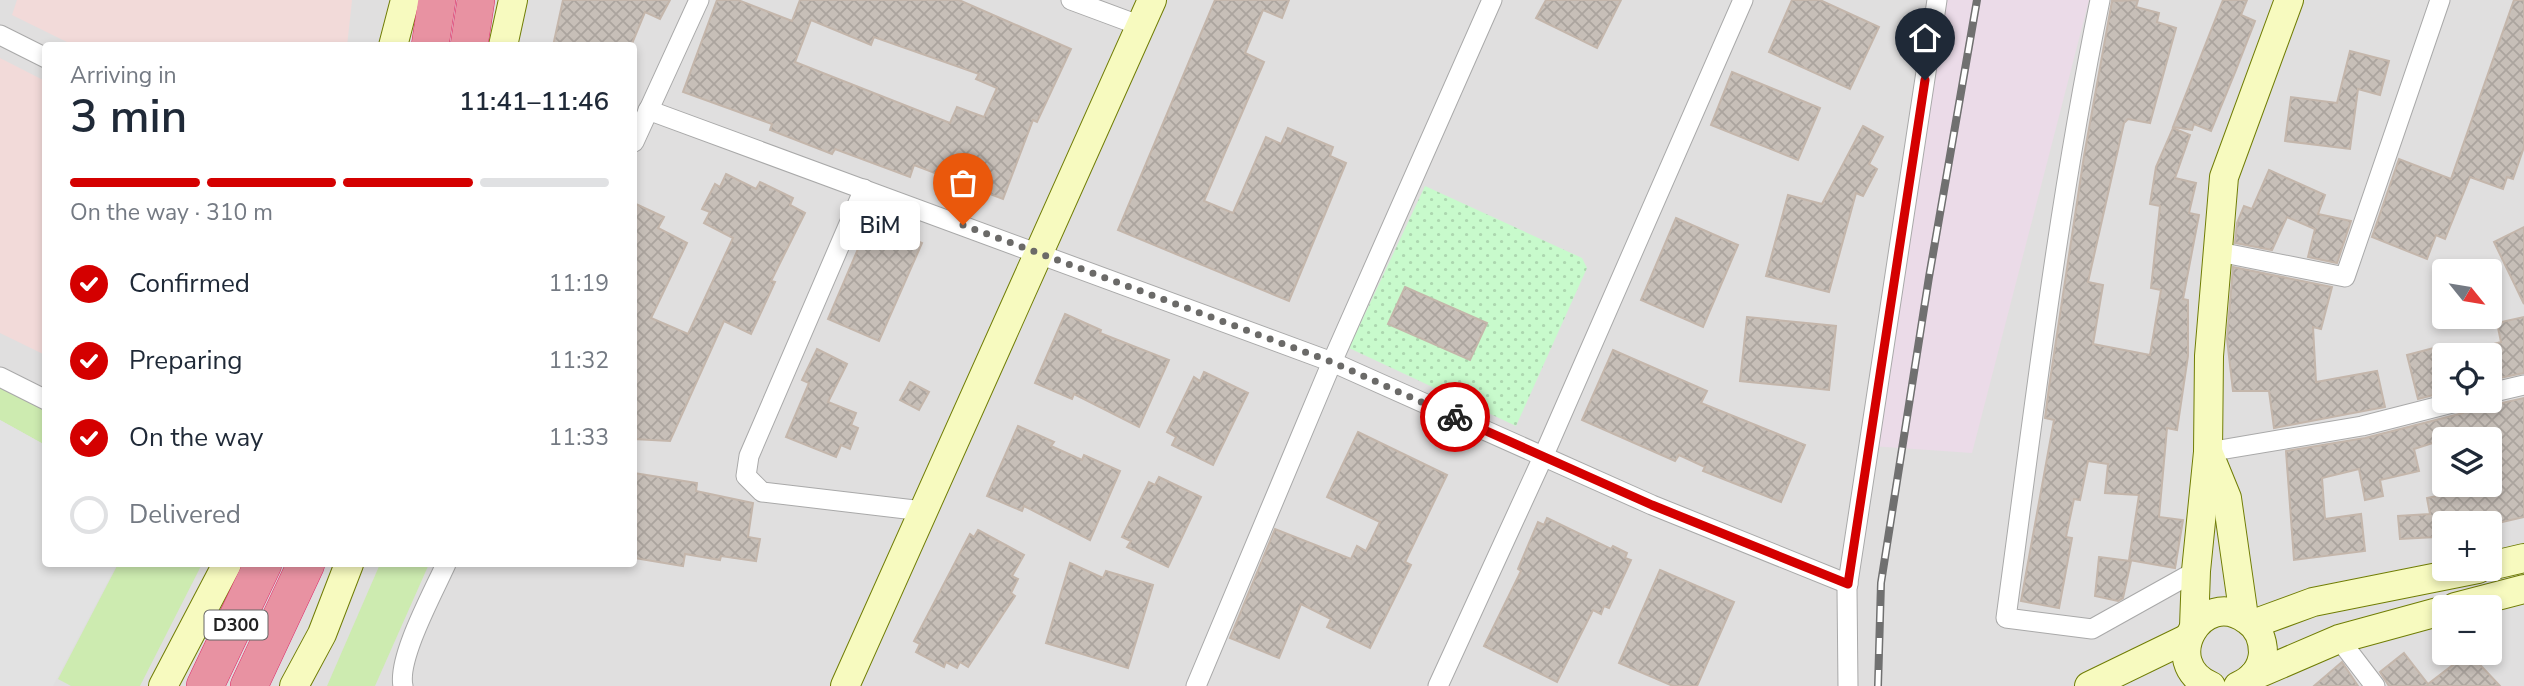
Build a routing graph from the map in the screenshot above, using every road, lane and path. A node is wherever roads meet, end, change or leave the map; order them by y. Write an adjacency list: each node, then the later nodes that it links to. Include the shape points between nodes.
1 (405, 0): 16 (main road)
2 (437, 0): 17 (highway)
3 (477, 0): 18 (highway)
4 (513, 0): 19 (main road)
5 (699, 0): 21 (street)
6 (1071, 0): 14 (street)
7 (1152, 0): 14 (main road)
8 (1492, 0): 26 (street)
9 (1743, 0): 33 (street)
10 (1937, 0): 44 (street)
11 (2100, 0): 42 (street, via 2049,298 2006,618 2092,629)
12 (2289, 0): 25 (main road, via 2224,177)
13 (2440, 0): 25 (street, via 2345,277)
14 (1141, 26): 24 (main road)
15 (0, 35): 20 (street)
16 (394, 42)
17 (431, 42)
18 (470, 42)
19 (504, 42)
20 (42, 56)
21 (648, 110): 22 (street); 23 (street)
22 (637, 135)
23 (864, 189): 24 (street); 34 (street, via 749,456 746,476 762,492)
24 (1037, 252): 26 (street); 34 (main road)
25 (2219, 252): 32 (main road, via 2209,356)
26 (1332, 362): 33 (street); 58 (street)
27 (0, 377): 30 (street)
28 (2524, 385): 29 (street)
29 (2502, 390)
30 (42, 398)
31 (2432, 408): 32 (street, via 2362,426)
32 (2208, 452): 42 (main road); 48 (main road, via 2227,498)
33 (1543, 457): 44 (street); 59 (street)
34 (923, 511): 57 (main road)
35 (2524, 558): 36 (main road)
36 (2502, 563)
37 (225, 567): 52 (main road)
38 (262, 567): 53 (highway, D300)
39 (305, 567): 54 (highway, D300)
40 (348, 567): 55 (main road, via 322,634)
41 (445, 567): 56 (street, via 410,649 401,677)
42 (2196, 571): 49 (main road)
43 (2432, 578): 48 (main road)
44 (1848, 584): 60 (street)
45 (2524, 589): 46 (main road)
46 (2501, 595)
47 (2432, 614): 50 (main road)
48 (2248, 620): 49 (main road, via 2223,612 2212,614); 51 (main road, via 2259,634 2263,656)
49 (2191, 633): 61 (main road); 62 (main road, via 2188,663 2194,674)
50 (2339, 639): 51 (main road); 63 (street)
51 (2245, 681)
52 (163, 686)
53 (205, 686)
54 (249, 686)
55 (294, 686)
56 (403, 686)
57 (845, 686)
58 (1196, 686)
59 (1438, 686)
60 (1848, 686)
61 (2089, 686)
62 (2211, 686)
63 (2375, 686)

